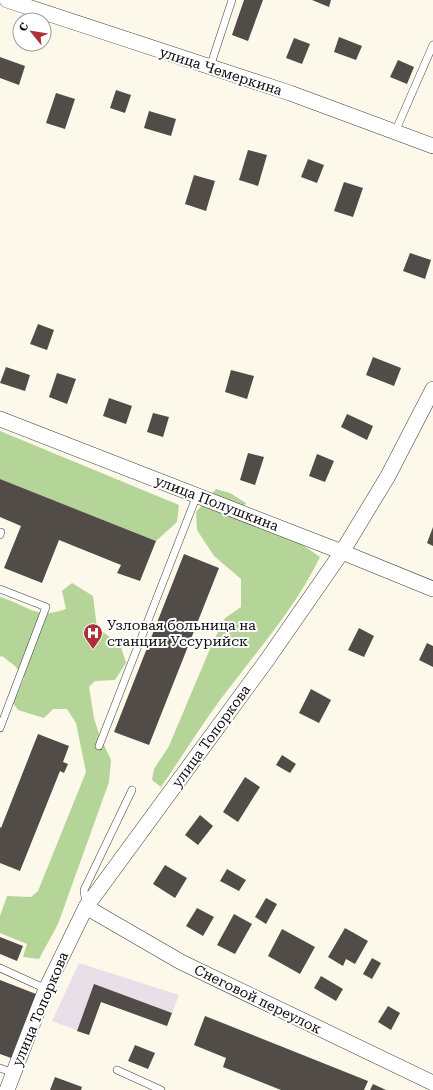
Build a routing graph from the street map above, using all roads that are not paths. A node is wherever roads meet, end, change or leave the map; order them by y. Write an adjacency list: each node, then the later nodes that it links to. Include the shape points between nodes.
1 (6, 0): 4 (street, улица Чемеркина)
2 (232, 0): 4 (lane)
3 (433, 45): 5 (lane)
4 (210, 68): 5 (street, улица Чемеркина, via 290,93)
5 (395, 132): 6 (street, улица Чемеркина)
6 (433, 146)
7 (433, 389): 10 (street, улица Топоркова, via 388,476)
8 (0, 418): 9 (street, улица Полушкина)
9 (197, 495): 10 (street, улица Полушкина); 14 (lane)
10 (342, 552): 12 (street, улица Полушкина); 16 (street, улица Топоркова, via 293,624)
11 (0, 589): 13 (lane, via 46,607)
12 (433, 589)
13 (0, 728)
14 (99, 746)
15 (132, 790): 16 (lane, via 84,890)
16 (86, 907): 18 (street, улица Топоркова); 21 (street, Снеговой переулок, via 182,962)
17 (0, 968): 18 (lane)
18 (46, 989): 20 (street, улица Топоркова)
19 (117, 1070): 23 (lane)
20 (6, 1071): 22 (street, улица Топоркова)
21 (433, 1083)
22 (7, 1090)
23 (161, 1090)

